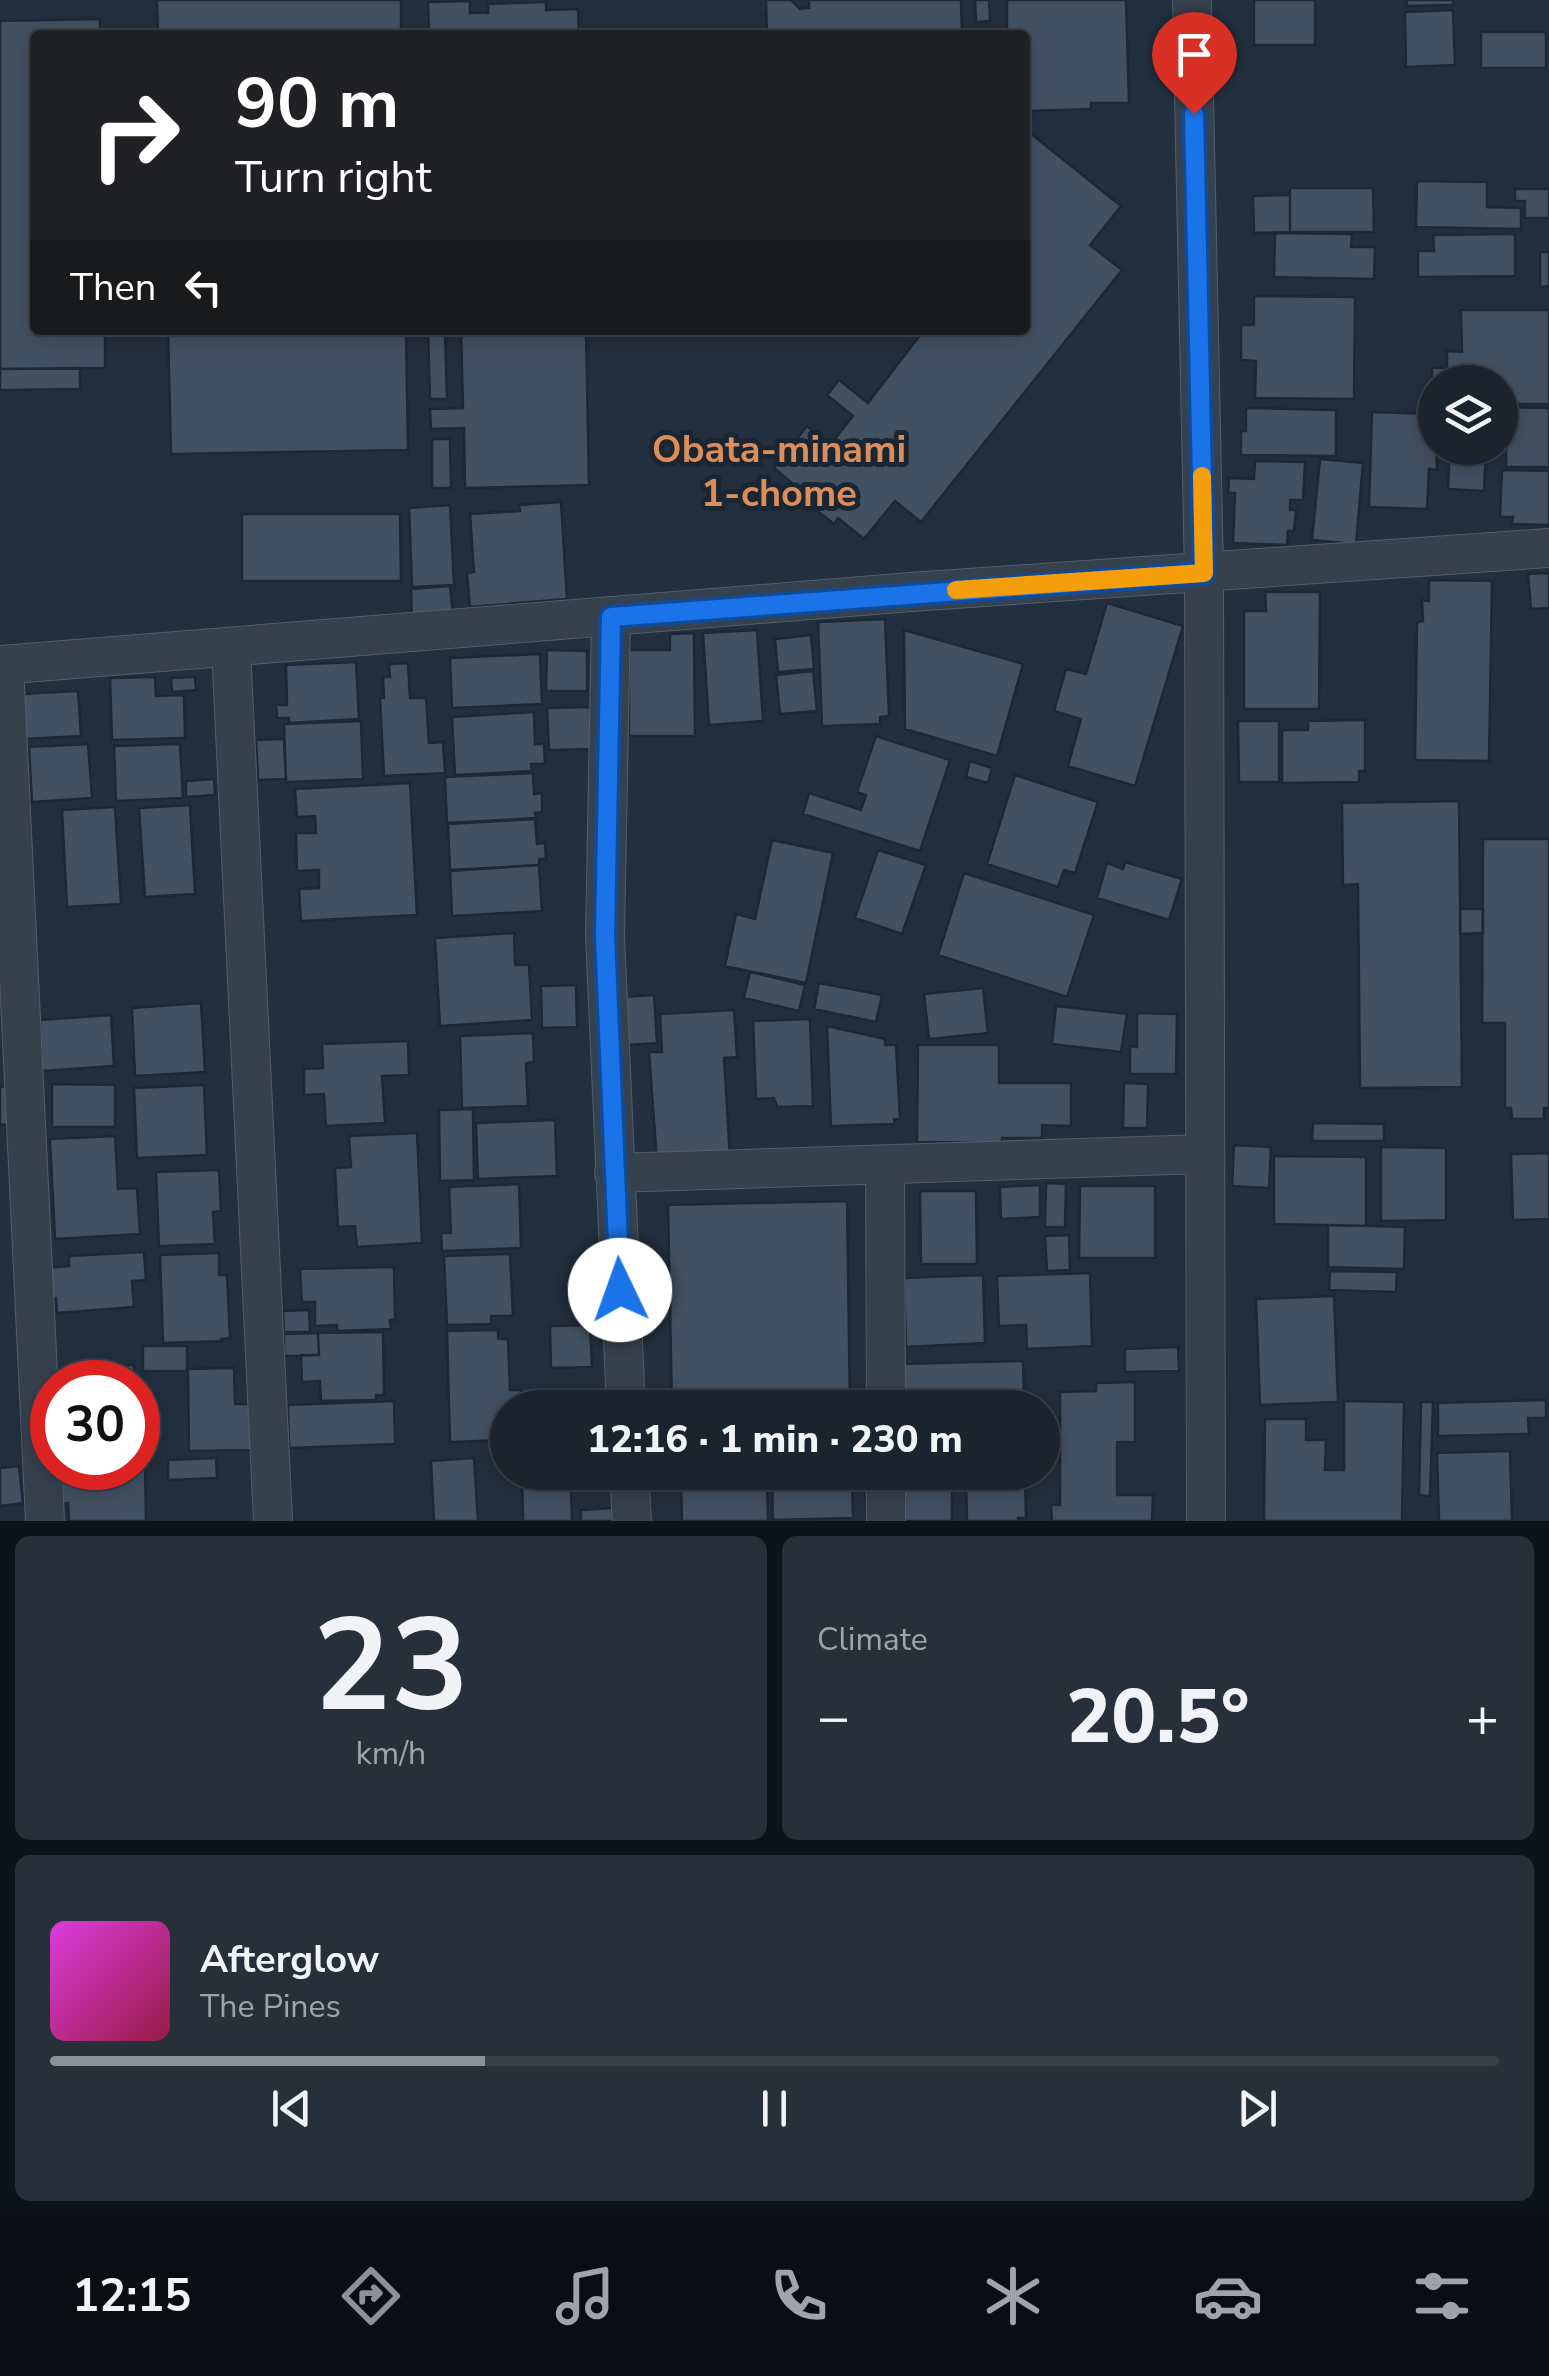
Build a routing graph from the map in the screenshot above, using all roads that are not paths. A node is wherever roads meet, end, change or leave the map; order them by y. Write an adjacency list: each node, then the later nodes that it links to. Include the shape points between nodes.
1 (1192, 0): 3 (street)
2 (1549, 548): 3 (street)
3 (1204, 573): 4 (street); 7 (street)
4 (611, 617): 5 (street); 9 (street, via 605,936)
5 (231, 648): 6 (street); 15 (street)
6 (2, 665): 14 (street)
7 (1204, 1154): 8 (street); 18 (street)
8 (885, 1164): 9 (street); 11 (street)
9 (614, 1173): 10 (street)
10 (625, 1390)
11 (886, 1390)
12 (630, 1490): 16 (street)
13 (886, 1490): 17 (street)
14 (45, 1521)
15 (273, 1521)
16 (632, 1521)
17 (886, 1521)
18 (1206, 1521)

